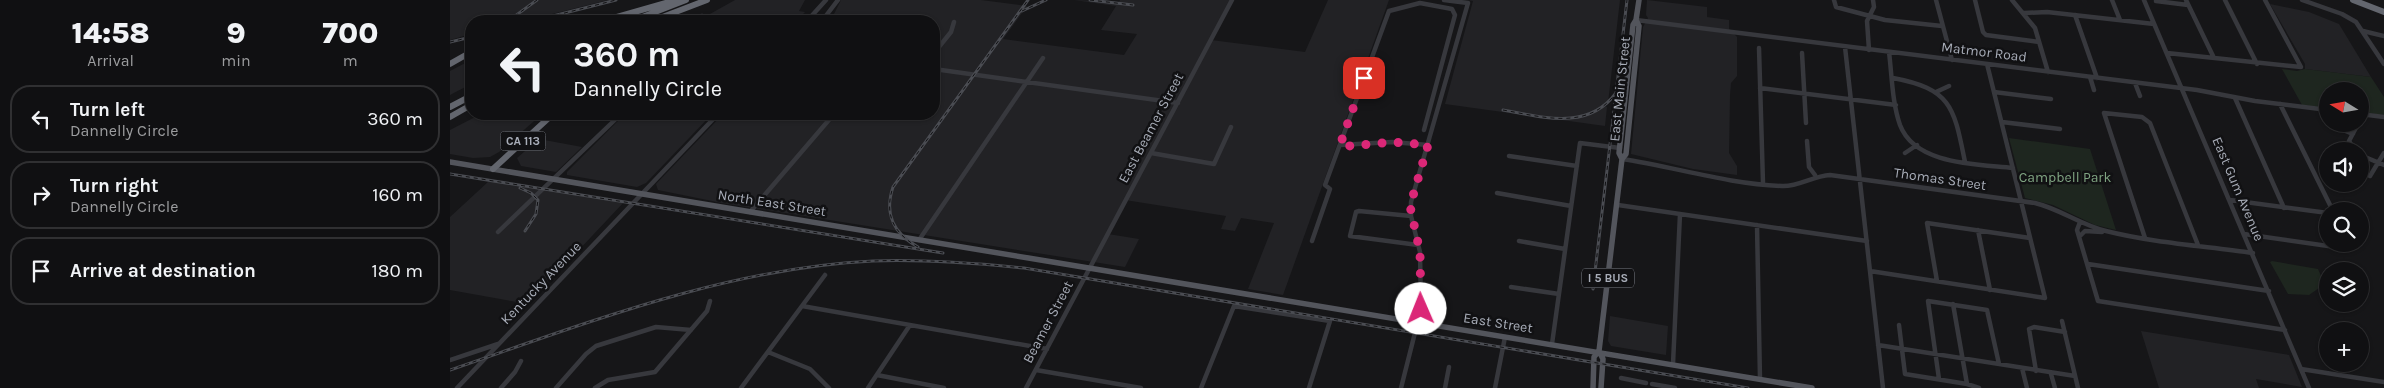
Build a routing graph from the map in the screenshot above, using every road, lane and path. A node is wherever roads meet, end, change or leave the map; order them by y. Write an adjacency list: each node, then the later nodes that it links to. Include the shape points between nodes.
1 (676, 0): 27 (highway)
2 (686, 0): 28 (highway)
3 (707, 0): 29 (highway)
4 (714, 0): 30 (highway)
5 (826, 0): 31 (street)
6 (838, 0): 32 (street)
7 (1232, 0): 80 (street, East Beamer Street)
8 (1444, 0): 55 (street, via 1468,3)
9 (1639, 0): 35 (main road, East Main Street / I 5 BUS)
10 (1834, 0): 33 (street, via 1840,10)
11 (1873, 0): 33 (street)
12 (1936, 0): 39 (street)
13 (1975, 0): 42 (street, via 1986,35)
14 (2012, 0): 26 (street)
15 (2112, 0): 36 (street)
16 (2144, 0): 38 (street, East Gum Avenue)
17 (2186, 0): 24 (street)
18 (2225, 0): 58 (street)
19 (2265, 0): 58 (street, via 2301,67)
20 (2302, 0): 40 (street, via 2347,16)
21 (2354, 0): 25 (highway)
22 (2156, 1): 24 (street)
23 (1438, 2): 53 (street, via 1452,9 1455,15); 105 (street, via 1416,2 1389,11)
24 (2188, 5): 54 (street)
25 (2384, 12)
26 (2024, 13): 34 (street, via 2041,11); 42 (street, via 2033,22)
27 (624, 15)
28 (647, 15)
29 (668, 15)
30 (678, 15)
31 (812, 15)
32 (828, 15)
33 (1870, 15): 39 (street, via 1886,20); 46 (street, via 1866,27)
34 (2075, 15): 36 (street); 65 (street)
35 (1636, 20): 44 (street, Matmor Road); 108 (main road, East Main Street / I 5 BUS); 113 (main road, East Main Street / I 5 BUS, via 1639,26 1626,154)
36 (2120, 20): 38 (street)
37 (954, 22): 43 (street, via 951,32)
38 (2154, 24): 49 (street, East Gum Avenue)
39 (1942, 26): 56 (street)
40 (2363, 31): 41 (street); 59 (street)
41 (2384, 36)
42 (2039, 42): 62 (street)
43 (940, 46)
44 (1845, 46): 46 (street, Matmor Road); 78 (street)
45 (1759, 48): 69 (street)
46 (1869, 50): 47 (street, Matmor Road)
47 (1889, 52): 56 (street, Matmor Road); 64 (street)
48 (1802, 53): 74 (street)
49 (2167, 53): 54 (street); 70 (street, East Gum Avenue)
50 (465, 56): 60 (highway)
51 (465, 56): 60 (highway)
52 (1043, 58): 66 (street)
53 (1445, 58): 55 (street); 94 (street)
54 (2214, 58): 58 (street)
55 (1452, 59): 95 (street)
56 (1952, 60): 57 (street, Matmor Road)
57 (1987, 64): 62 (street, Matmor Road); 73 (street)
58 (2257, 64)
59 (2384, 64)
60 (450, 65)
61 (940, 70): 66 (street)
62 (2048, 72): 63 (street, Matmor Road)
63 (2090, 77): 65 (street, Matmor Road); 71 (street)
64 (1893, 78): 72 (street, via 1920,84); 82 (street)
65 (2097, 78): 67 (street, Matmor Road)
66 (1027, 82): 80 (street); 148 (street)
67 (2135, 83): 70 (street, Matmor Road); 75 (street)
68 (1949, 86): 72 (street)
69 (1760, 88): 74 (street); 126 (street)
70 (2182, 88): 77 (street, Matmor Road); 129 (street, East Gum Avenue)
71 (2094, 90)
72 (1936, 92): 116 (street, via 1954,112)
73 (1994, 92): 79 (street); 96 (street)
74 (1804, 93): 78 (street); 97 (street)
75 (2140, 96)
76 (465, 98): 83 (highway)
77 (2235, 98): 81 (street, Matmor Road); 134 (street)
78 (1851, 99): 82 (street); 124 (street)
79 (2051, 99)
80 (1178, 103): 109 (street, East Beamer Street)
81 (2280, 104): 85 (street, Matmor Road); 131 (street)
82 (1896, 105): 107 (street, via 1902,130)
83 (452, 106)
84 (465, 109): 88 (highway)
85 (2319, 109)
86 (465, 112): 88 (highway)
87 (2369, 116): 89 (street)
88 (450, 118)
89 (2384, 118)
90 (546, 120): 121 (highway, CA 113)
91 (615, 120): 125 (street)
92 (712, 120): 128 (street, Kentucky Avenue)
93 (829, 120): 135 (street)
94 (1426, 121): 95 (street); 99 (street)
95 (1434, 122): 106 (street)
96 (2002, 122): 100 (street); 120 (street)
97 (1806, 123)
98 (1231, 127): 109 (street, via 1214,164)
99 (1424, 130)
100 (2060, 130)
101 (2348, 132): 102 (street)
102 (2353, 134): 104 (street)
103 (1807, 141): 122 (street, via 1809,168)
104 (2350, 142)
105 (1340, 145): 106 (street, via 1392,142); 149 (street, via 1325,185 1330,190)
106 (1428, 145): 138 (street, via 1411,202)
107 (1917, 145): 110 (street); 116 (street, via 1933,155)
108 (1620, 148): 113 (main road, East Main Street / I 5 BUS); 119 (street, via 1580,143)
109 (1151, 153): 158 (street, East Beamer Street)
110 (1905, 153)
111 (2384, 153): 117 (street)
112 (1509, 156): 119 (street)
113 (1622, 159): 126 (street, Thomas Street, via 1659,164 1695,174); 132 (main road, East Main Street / I 5 BUS)
114 (2369, 159): 117 (street)
115 (450, 162): 121 (main road, North East Street / CA 113)
116 (1965, 162): 120 (street)
117 (2378, 163): 118 (street); 123 (street)
118 (2384, 165)
119 (1576, 166): 133 (street)
120 (2013, 168): 130 (street)
121 (493, 169): 125 (main road, North East Street)
122 (1815, 176): 124 (street, Thomas Street, via 1830,174); 126 (street, Thomas Street, via 1788,186)
123 (2370, 176)
124 (1860, 178): 130 (street, Thomas Street); 151 (street)
125 (554, 179): 128 (main road, North East Street); 142 (street)
126 (1763, 183)
127 (1496, 193): 133 (street)
128 (642, 194): 135 (main road, North East Street); 177 (street, Kentucky Avenue)
129 (2230, 200): 134 (street); 144 (street, East Gum Avenue)
130 (2021, 201): 139 (street, Thomas Street, via 2047,206); 146 (street)
131 (2329, 202)
132 (1618, 205): 137 (street); 182 (main road, East Main Street / I 5 BUS)
133 (1571, 206): 155 (street)
134 (2284, 208): 136 (street)
135 (750, 212): 148 (main road, North East Street)
136 (2319, 213)
137 (1680, 214): 140 (street); 188 (street)
138 (1411, 216): 154 (street); 154 (street, via 1359,211 1350,236)
139 (2080, 222): 143 (street, Thomas Street); 145 (street)
140 (1757, 225): 151 (street); 199 (street)
141 (1978, 230): 146 (street); 161 (street, via 1928,223); 163 (street)
142 (498, 232)
143 (2110, 232): 145 (street, via 2085,231 2080,233); 147 (street, Thomas Street)
144 (2244, 234): 153 (street); 156 (street, East Gum Avenue)
145 (2080, 237): 157 (street)
146 (2030, 238): 163 (street, via 2045,298)
147 (2145, 238): 152 (street, Thomas Street); 152 (street, via 2104,113 2147,120)
148 (919, 240): 158 (main road, North East Street)
149 (1312, 241)
150 (1519, 241): 155 (street)
151 (1867, 241): 159 (street)
152 (2198, 245): 156 (street, Thomas Street)
153 (2319, 245)
154 (1418, 246): 170 (street, via 1422,299)
155 (1565, 249): 165 (street)
156 (2253, 253): 164 (street, East Gum Avenue)
157 (2088, 264): 164 (street); 174 (street, via 2098,302)
158 (1090, 267): 170 (main road, East Street); 180 (street, Beamer Street)
159 (1870, 271): 161 (street); 179 (street)
160 (825, 275): 168 (street)
161 (1937, 281): 163 (street)
162 (1511, 287): 165 (street)
163 (1990, 290)
164 (2269, 291): 174 (street, East Gum Avenue)
165 (1559, 294): 178 (street)
166 (710, 301): 173 (street, via 707,311)
167 (1953, 304): 184 (street, via 1928,300); 185 (street); 189 (street, via 1989,312)
168 (802, 306): 171 (street); 183 (street)
169 (2062, 321): 175 (street)
170 (1419, 322): 176 (main road, East Street); 216 (street)
171 (910, 325): 180 (street); 196 (street)
172 (1899, 325): 181 (street)
173 (691, 330): 206 (street, via 656,327 596,346); 207 (street, via 655,372 610,379)
174 (2285, 330): 192 (street, East Gum Avenue)
175 (2065, 332): 194 (street, via 2029,329); 197 (street)
176 (1505, 337): 178 (main road, East Street); 218 (street)
177 (500, 343): 186 (street); 204 (street, Kentucky Avenue)
178 (1552, 344): 182 (main road, East Street)
179 (1878, 345): 181 (street); 223 (street)
180 (1047, 349): 193 (street, Beamer Street)
181 (1902, 350): 184 (street); 200 (street, via 1905,374)
182 (1599, 351): 188 (main road, East Street); 219 (main road, I 5 BUS, via 1594,357); 220 (main road, I 5 BUS, via 1603,359)
183 (768, 352): 208 (street); 209 (street, via 798,361 825,381)
184 (1935, 354): 185 (street); 200 (street)
185 (1962, 358): 189 (street); 202 (street)
186 (450, 360)
187 (521, 361): 205 (street)
188 (1673, 364): 199 (main road, East Street)
189 (1999, 364): 191 (street)
190 (1449, 367): 217 (street)
191 (2022, 368): 194 (street); 225 (street)
192 (2301, 369): 201 (street); 228 (street, East Gum Avenue)
193 (1036, 370): 203 (street); 212 (street, Beamer Street)
194 (2036, 371): 195 (street)
195 (2052, 374): 197 (street); 226 (street)
196 (877, 375): 210 (street); 211 (street)
197 (2075, 376): 227 (street)
198 (1621, 378): 221 (street)
199 (1760, 379): 222 (main road, East Street)
200 (1939, 379): 202 (street)
201 (2384, 382)
202 (1967, 384): 224 (street)
203 (1114, 386): 213 (street)
204 (457, 388)
205 (500, 388)
206 (556, 388)
207 (595, 388)
208 (741, 388)
209 (828, 388)
210 (868, 388)
211 (944, 388)
212 (1026, 388)
213 (1141, 388)
214 (1201, 388): 215 (street, via 1234,306 1330,321)
215 (1309, 388)
216 (1402, 388)
217 (1445, 388)
218 (1495, 388)
219 (1593, 388)
220 (1601, 388)
221 (1675, 388)
222 (1812, 388)
223 (1883, 388)
224 (1979, 388)
225 (2027, 388)
226 (2055, 388)
227 (2078, 388)
228 (2309, 388)

